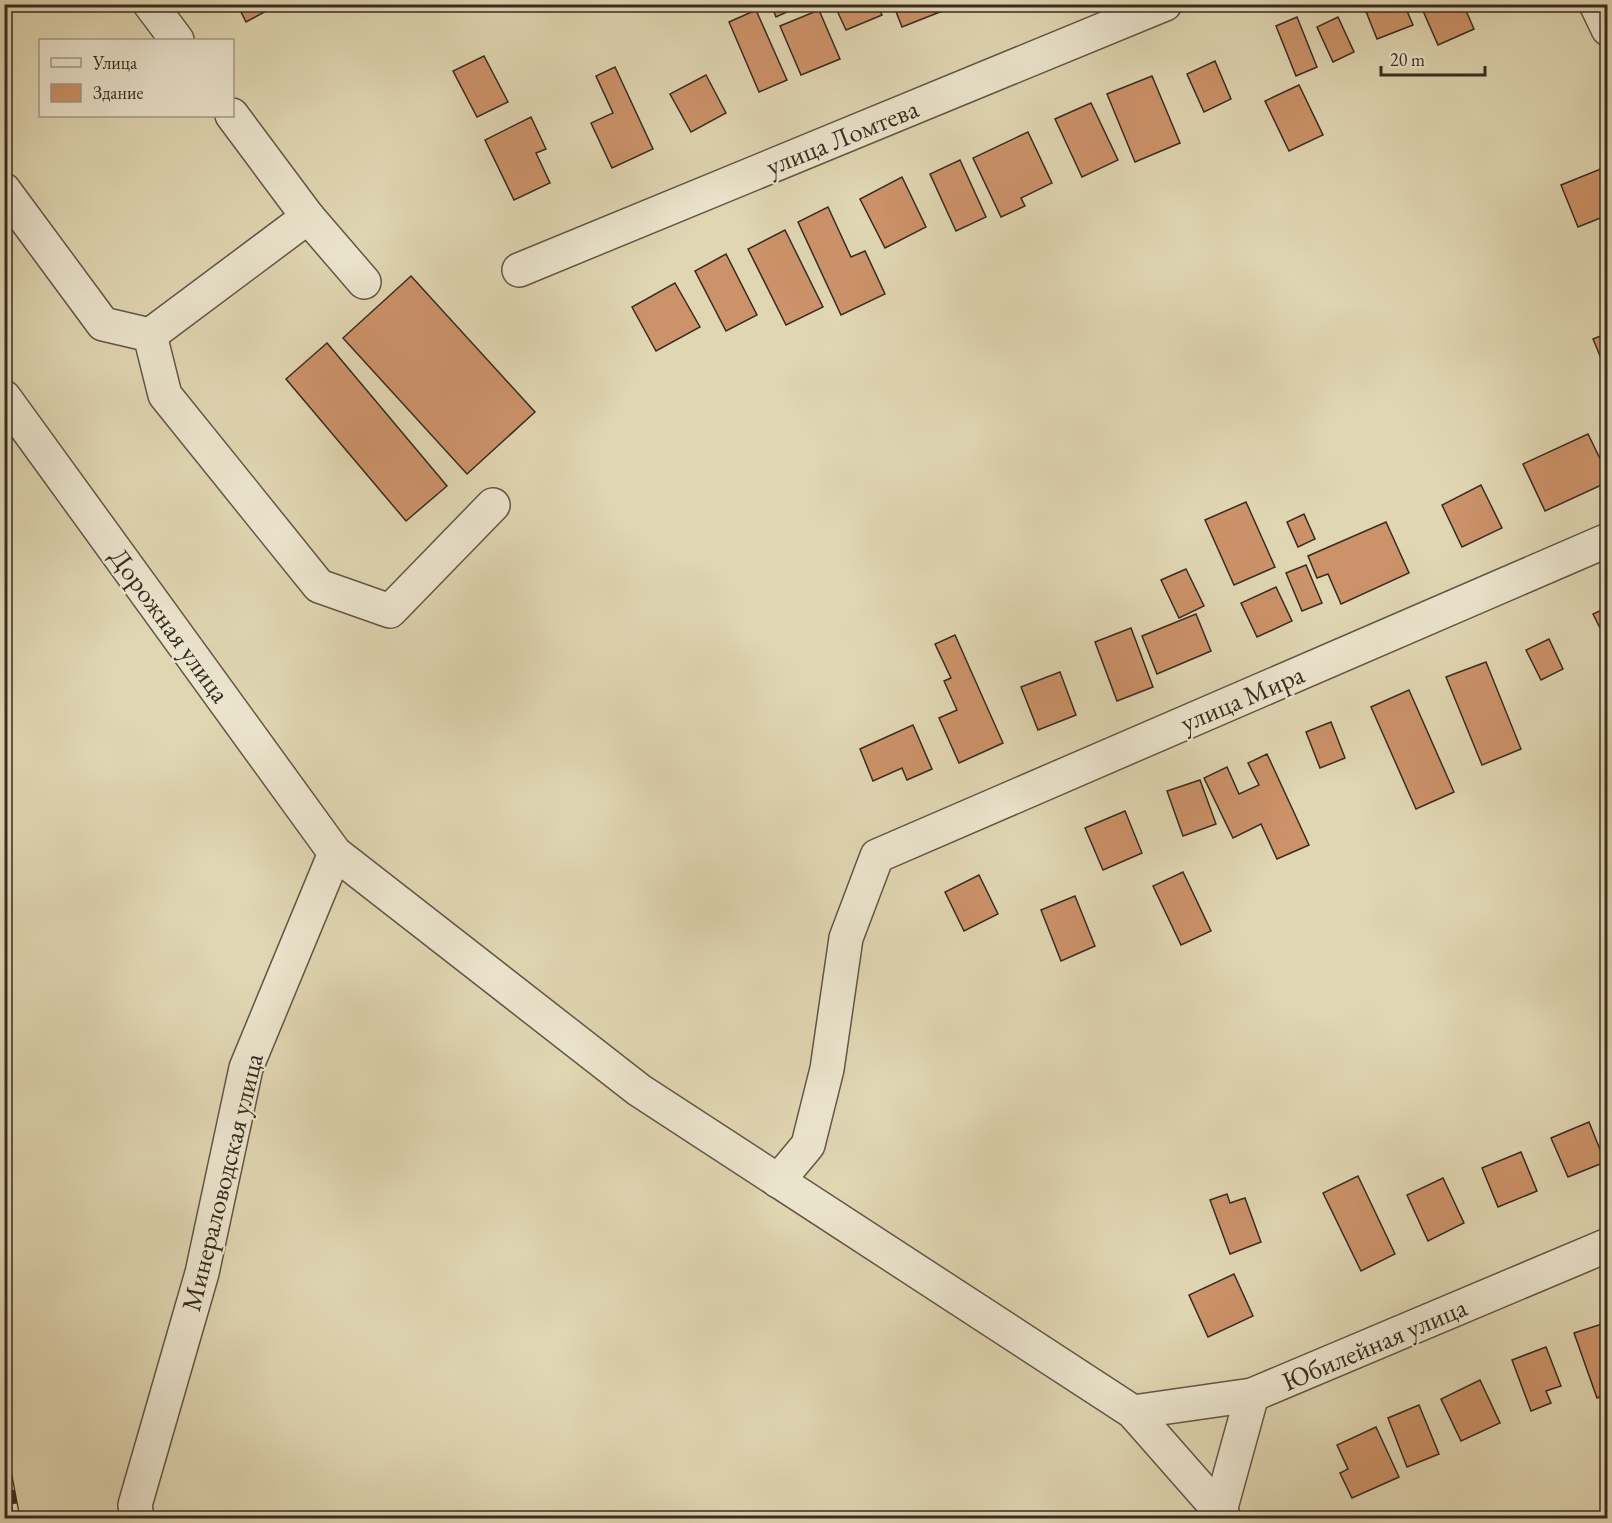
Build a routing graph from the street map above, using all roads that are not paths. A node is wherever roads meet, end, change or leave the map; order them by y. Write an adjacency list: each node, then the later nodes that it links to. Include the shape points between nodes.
1 (150, 4): 5 (street)
2 (1165, 4): 9 (street, улица Ломтева)
3 (1596, 4): 4 (street)
4 (1608, 29)
5 (176, 39)
6 (233, 117): 8 (street)
7 (4, 190): 11 (street, via 102,324)
8 (308, 217): 10 (street); 11 (street)
9 (519, 270)
10 (364, 282)
11 (150, 335): 13 (street, via 165,395 319,586 390,611)
12 (4, 397): 15 (street, Дорожная улица)
13 (493, 505)
14 (1608, 540): 16 (street, улица Мира, via 877,856 846,938 826,1069 808,1145)
15 (335, 853): 16 (street, Дорожная улица, via 639,1090); 21 (street, Минераловодская улица, via 246,1068 202,1273 135,1505)
16 (778, 1182): 19 (street, Дорожная улица)
17 (1608, 1245): 18 (street, Юбилейная улица)
18 (1252, 1395): 19 (street, Юбилейная улица); 20 (street)
19 (1133, 1413): 20 (street, Дорожная улица)
20 (1222, 1515)
21 (137, 1518)

